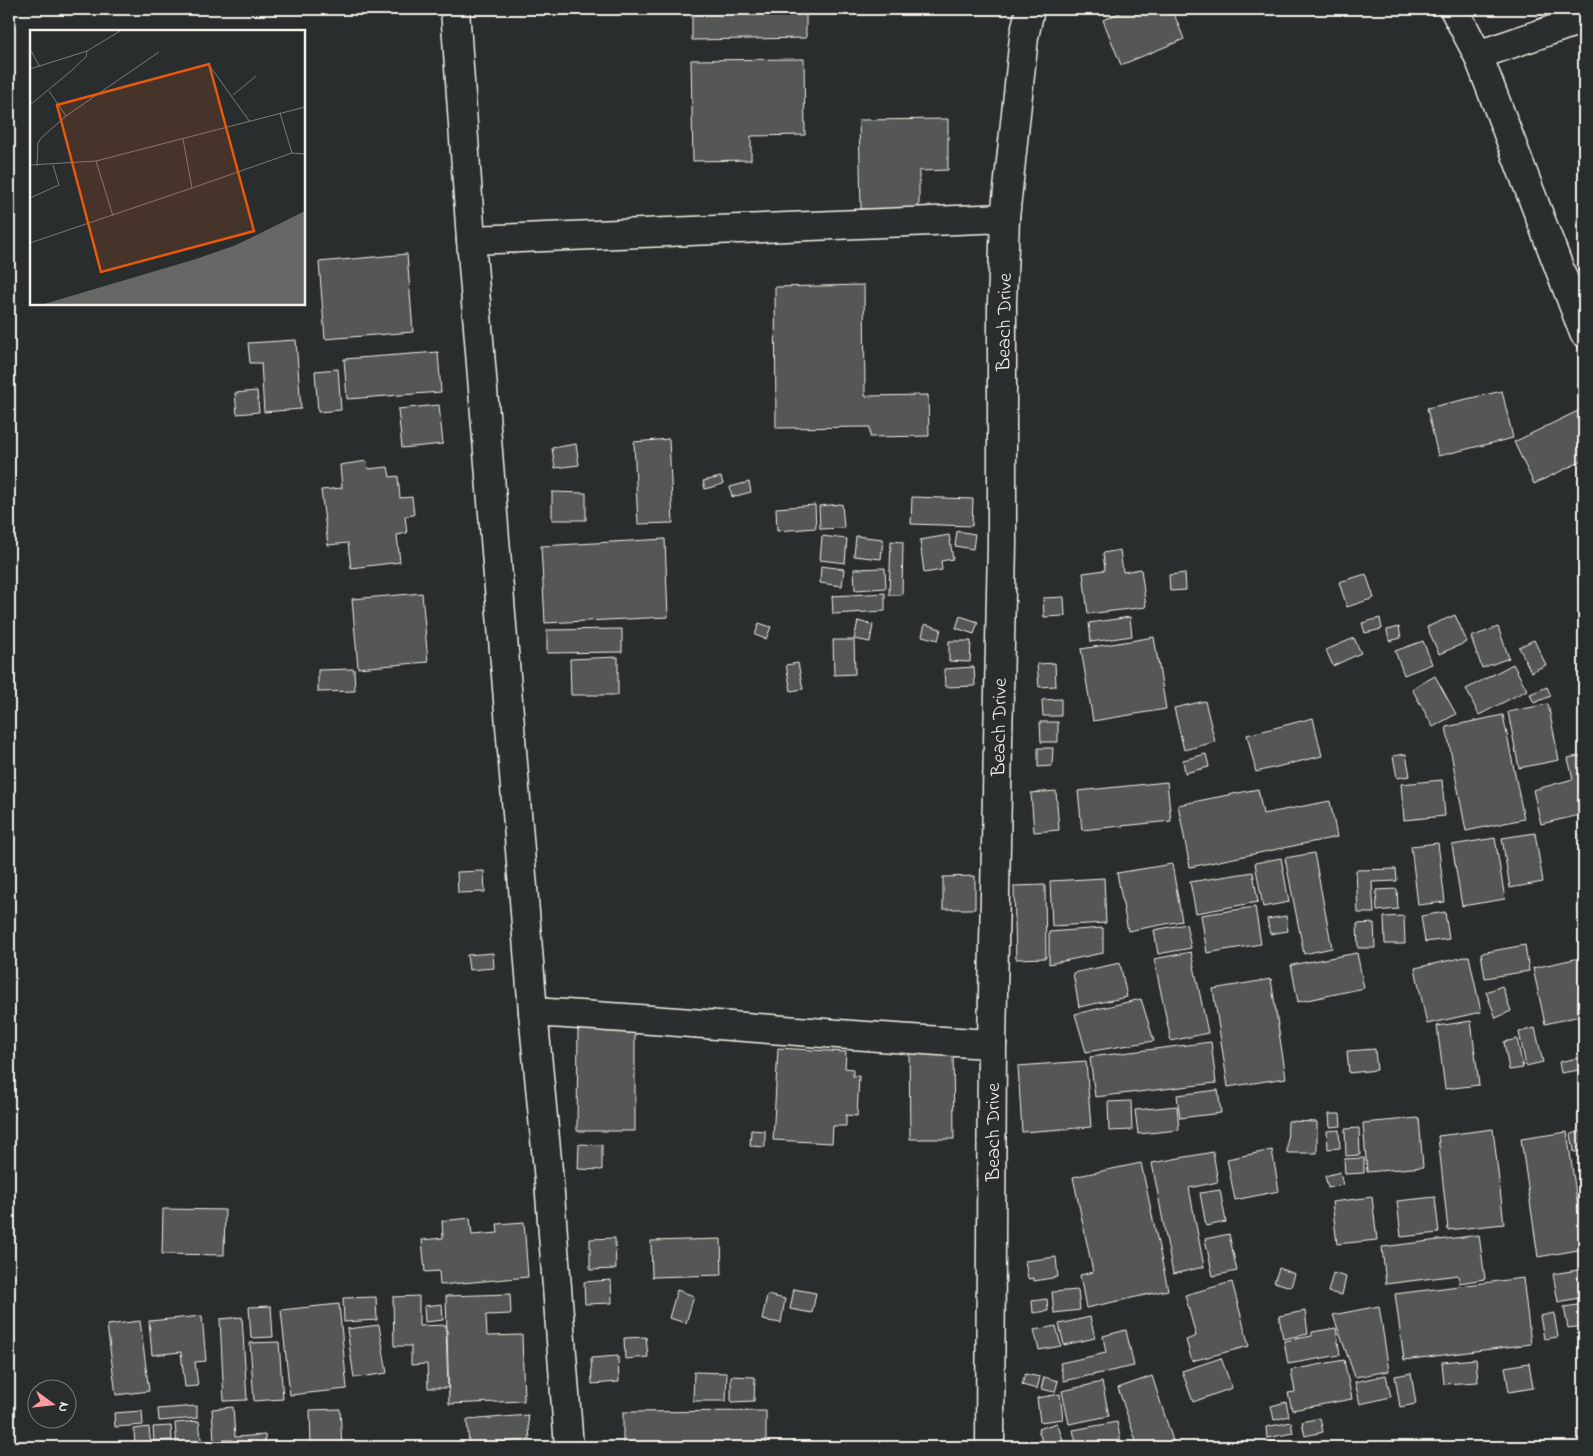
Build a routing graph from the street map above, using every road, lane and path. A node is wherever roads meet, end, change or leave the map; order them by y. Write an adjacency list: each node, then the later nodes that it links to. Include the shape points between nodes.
1 (455, 9): 7 (street)
2 (1030, 9): 6 (street, Beach Drive, via 1024,37)
3 (1454, 9): 5 (street)
4 (1584, 19): 5 (street)
5 (1478, 55): 8 (street)
6 (1005, 218): 7 (street); 10 (street, Beach Drive)
7 (471, 240): 9 (street)
8 (1584, 333)
9 (533, 1012): 10 (street); 11 (street)
10 (992, 1044): 12 (street, Beach Drive)
11 (569, 1447)
12 (990, 1447)

